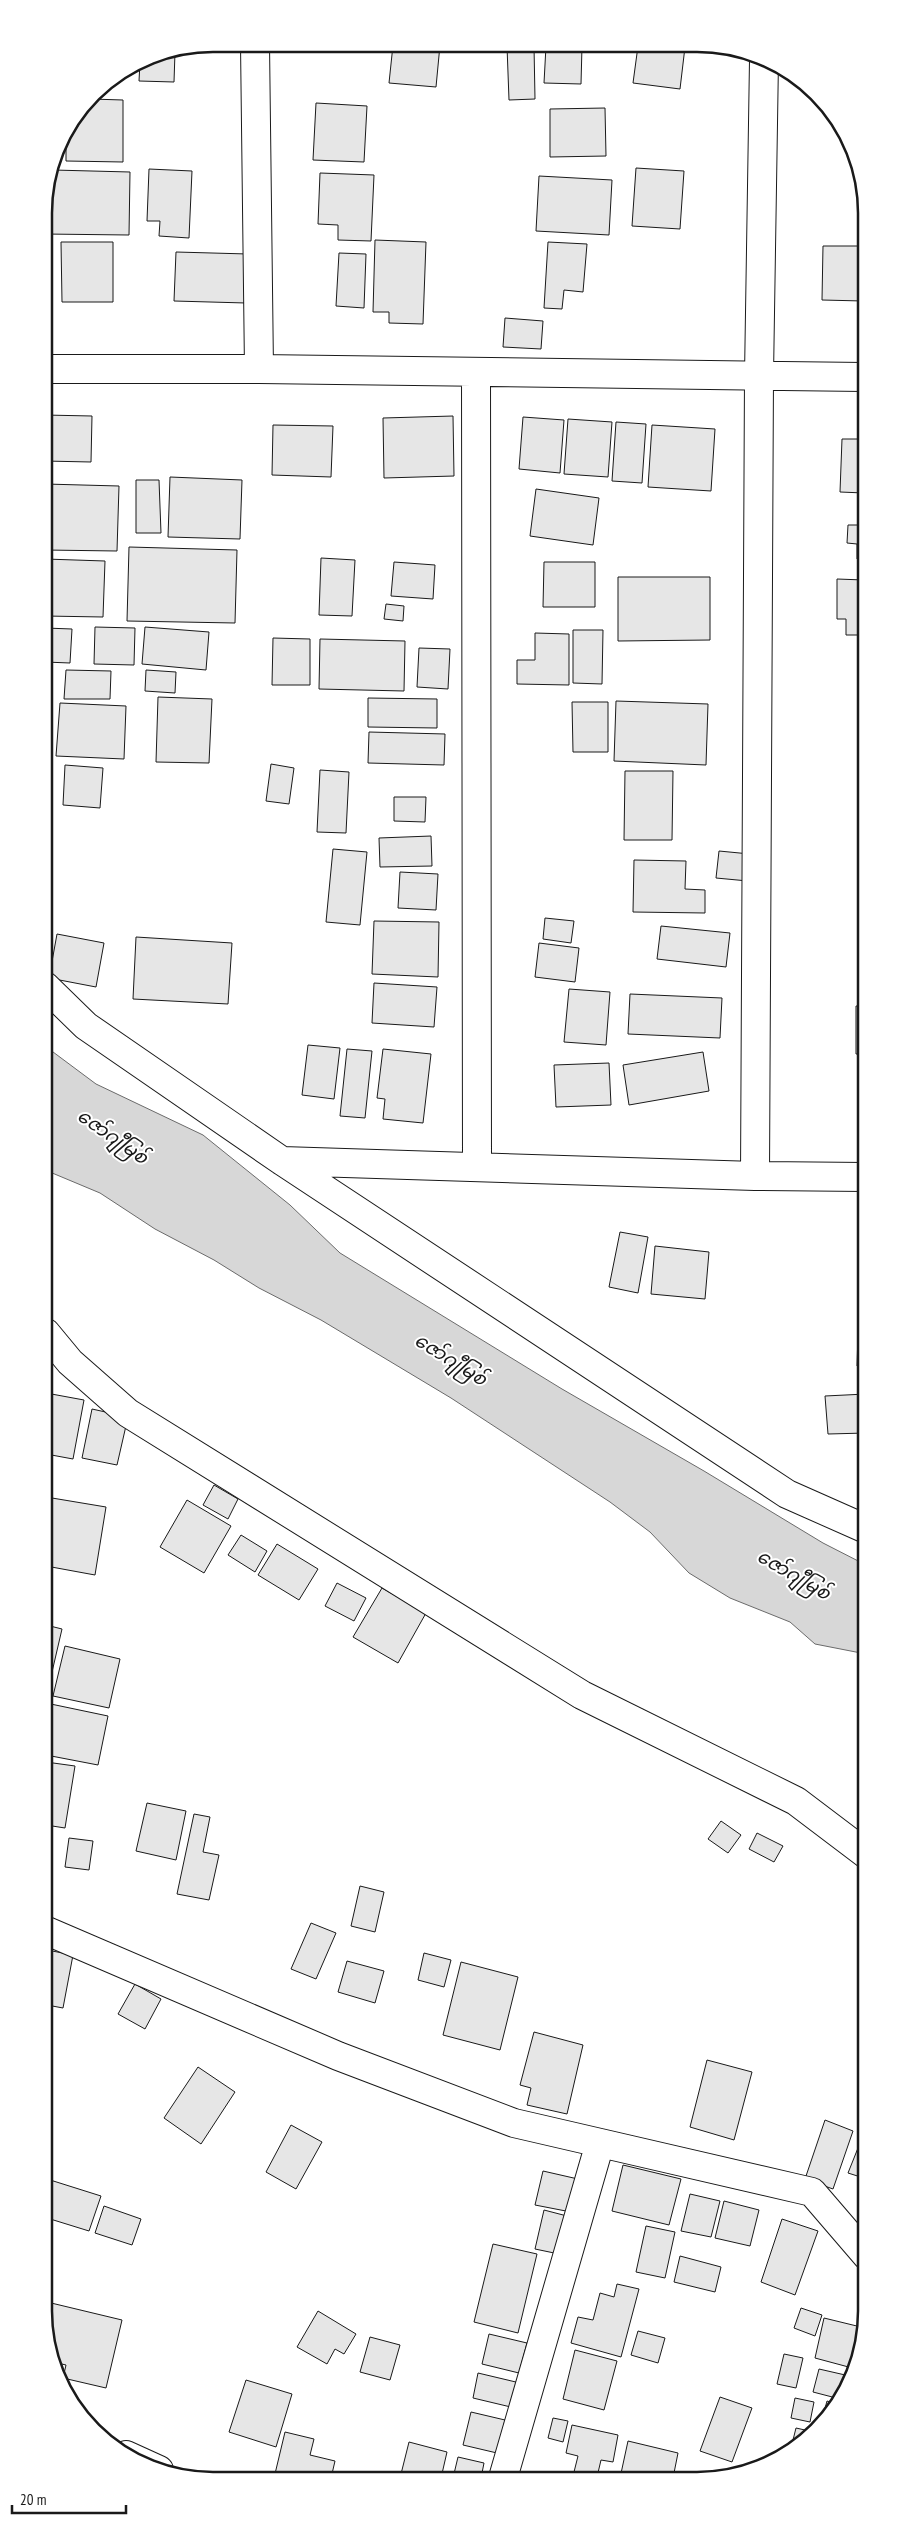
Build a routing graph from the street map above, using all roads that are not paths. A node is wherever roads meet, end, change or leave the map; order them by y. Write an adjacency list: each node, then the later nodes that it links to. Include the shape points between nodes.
1 (256, 52): 3 (street)
2 (764, 67): 6 (street)
3 (259, 369): 4 (street); 5 (street)
4 (53, 370)
5 (476, 373): 6 (street); 10 (street)
6 (759, 376): 7 (street); 11 (street)
7 (858, 376)
8 (53, 993): 9 (street, via 86,1026)
9 (282, 1161): 10 (street); 14 (street, via 787,1494)
10 (477, 1167): 11 (street)
11 (755, 1176): 12 (street)
12 (858, 1177)
13 (52, 1341): 15 (street, via 70,1362 128,1412 582,1695 796,1801)
14 (858, 1525)
15 (858, 1848)
16 (52, 1934): 17 (street, via 347,2060 514,2123)
17 (600, 2142): 18 (street, via 812,2192); 19 (street)
18 (858, 2246)
19 (505, 2472)

